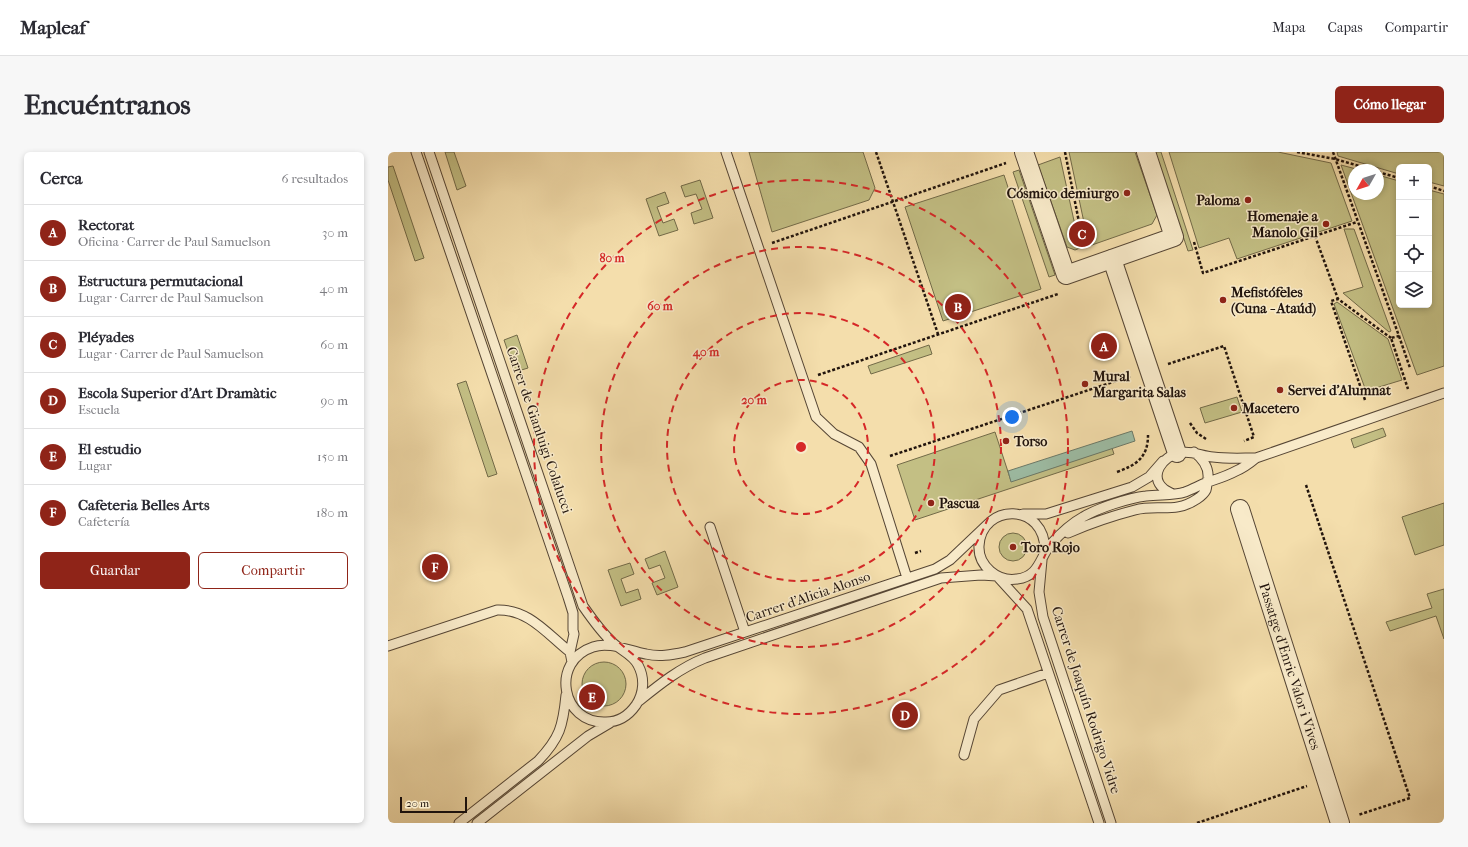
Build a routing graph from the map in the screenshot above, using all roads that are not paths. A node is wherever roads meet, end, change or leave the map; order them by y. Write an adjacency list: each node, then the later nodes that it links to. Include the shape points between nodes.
1 (416, 152): 21 (lane, via 568,596 573,612)
2 (429, 152): 24 (lane, Carrer de Gianluigi Colalucci, via 583,606 603,633)
3 (726, 152): 19 (lane, via 816,417 834,434 858,447 871,464)
4 (1146, 152): 6 (street, via 1174,237)
5 (1024, 154): 6 (street, via 1066,275)
6 (1112, 260): 8 (street)
7 (1444, 393): 9 (lane)
8 (1178, 456): 9 (lane); 10 (lane, via 1200,457 1206,464); 11 (lane, via 1159,467 1157,474 1164,489); 13 (lane, via 1132,487 1046,514)
9 (1256, 458): 10 (lane, via 1237,471)
10 (1207, 483): 11 (lane, via 1186,492); 16 (lane, via 1201,496 1177,508 1143,508)
11 (1172, 494): 16 (lane, via 1136,497 1094,511)
12 (1240, 509): 32 (street, Passatge d'Enric Valor i Vives)
13 (1020, 514): 14 (lane, via 998,516); 17 (lane, via 1036,524 1042,533 1045,542)
14 (989, 522): 18 (lane, via 980,538 980,556 984,564); 19 (lane, Carrer d'Alicia Alonso, via 943,565)
15 (710, 527): 20 (lane)
16 (1057, 537): 17 (lane)
17 (1044, 556): 18 (lane, via 1028,576 1008,579); 36 (lane, Carrer de Joaquín Rodrigo Vidre, via 1039,592 1043,617)
18 (997, 576): 27 (lane, Carrer de Joaquín Rodrigo Vidre, via 1027,609); 29 (lane, Carrer d'Alicia Alonso, via 941,578 755,640 690,664 667,678)
19 (908, 578): 20 (lane, Carrer d'Alicia Alonso)
20 (745, 632): 24 (lane, Carrer d'Alicia Alonso, via 668,656)
21 (574, 634): 22 (lane, via 569,642 561,644); 25 (lane)
22 (555, 640): 23 (lane, via 528,618 508,610 497,610); 25 (lane)
23 (388, 646)
24 (619, 648): 26 (lane, via 593,646 581,652); 29 (lane, via 630,654 638,664 643,688)
25 (570, 652): 26 (lane)
26 (572, 662): 28 (lane, via 565,682)
27 (1048, 673): 31 (lane, via 999,690 974,719); 35 (lane, Carrer de Joaquín Rodrigo Vidre)
28 (566, 693): 30 (lane, via 578,713 600,723); 33 (lane, via 564,719 559,735 549,750 538,762)
29 (639, 701): 30 (lane, via 623,718)
30 (611, 722): 34 (lane, via 588,736)
31 (964, 755)
32 (1340, 822)
33 (459, 823)
34 (477, 823)
35 (1099, 823)
36 (1111, 823)

